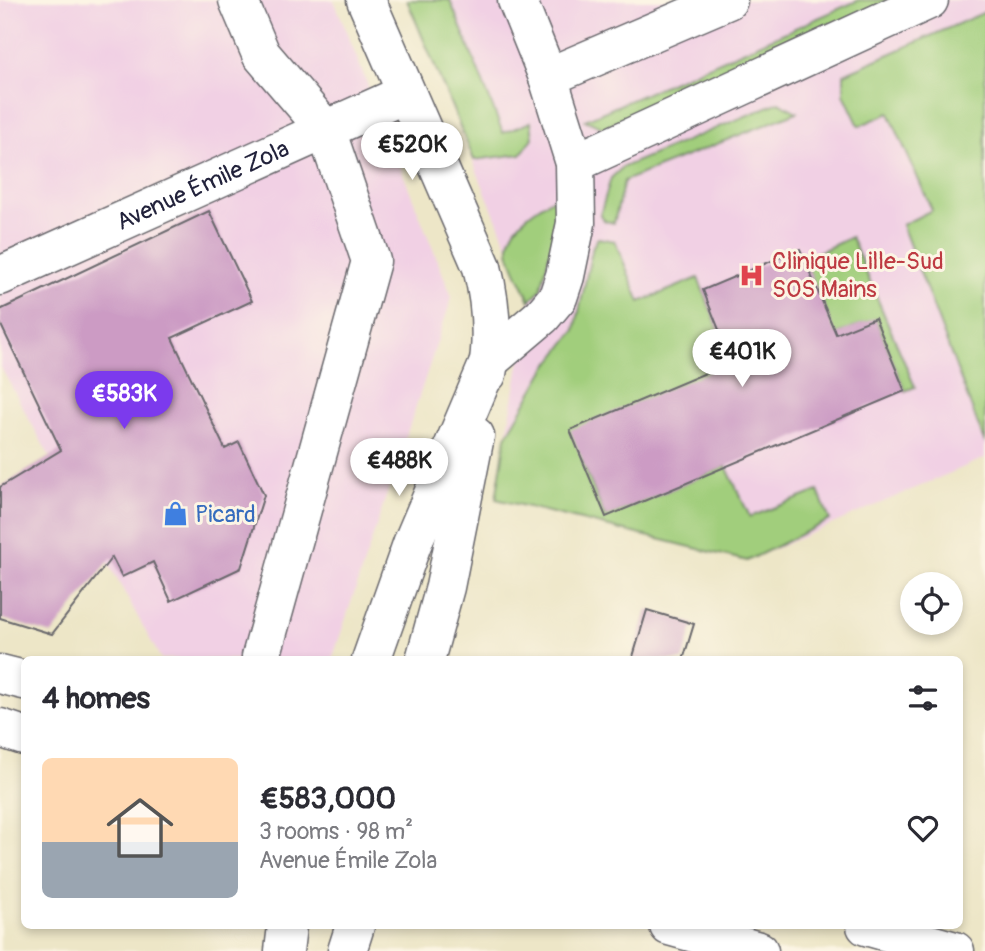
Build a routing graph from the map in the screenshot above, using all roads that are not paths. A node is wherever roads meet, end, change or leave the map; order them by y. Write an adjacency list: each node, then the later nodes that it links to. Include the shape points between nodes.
1 (238, 0): 8 (street, via 261,54)
2 (366, 0): 7 (street)
3 (517, 0): 6 (street)
4 (728, 0): 6 (street)
5 (929, 0): 9 (street)
6 (548, 77): 9 (street)
7 (405, 94): 8 (street, Avenue Émile Zola); 11 (street, via 482,267 490,297)
8 (327, 130): 10 (street, Avenue Émile Zola); 12 (street, via 370,261)
9 (575, 163): 11 (street, via 576,223 558,297)
10 (0, 276)
11 (490, 360): 13 (street, via 412,544); 14 (street, via 446,587)
12 (261, 656)
13 (373, 656)
14 (426, 656)
15 (0, 674): 16 (street)
16 (21, 679)
17 (0, 728): 18 (street)
18 (21, 735)
19 (287, 929): 23 (street)
20 (354, 929): 24 (street)
21 (680, 929): 25 (street)
22 (877, 929): 26 (street)
23 (284, 951)
24 (347, 951)
25 (759, 951)
26 (955, 951)

